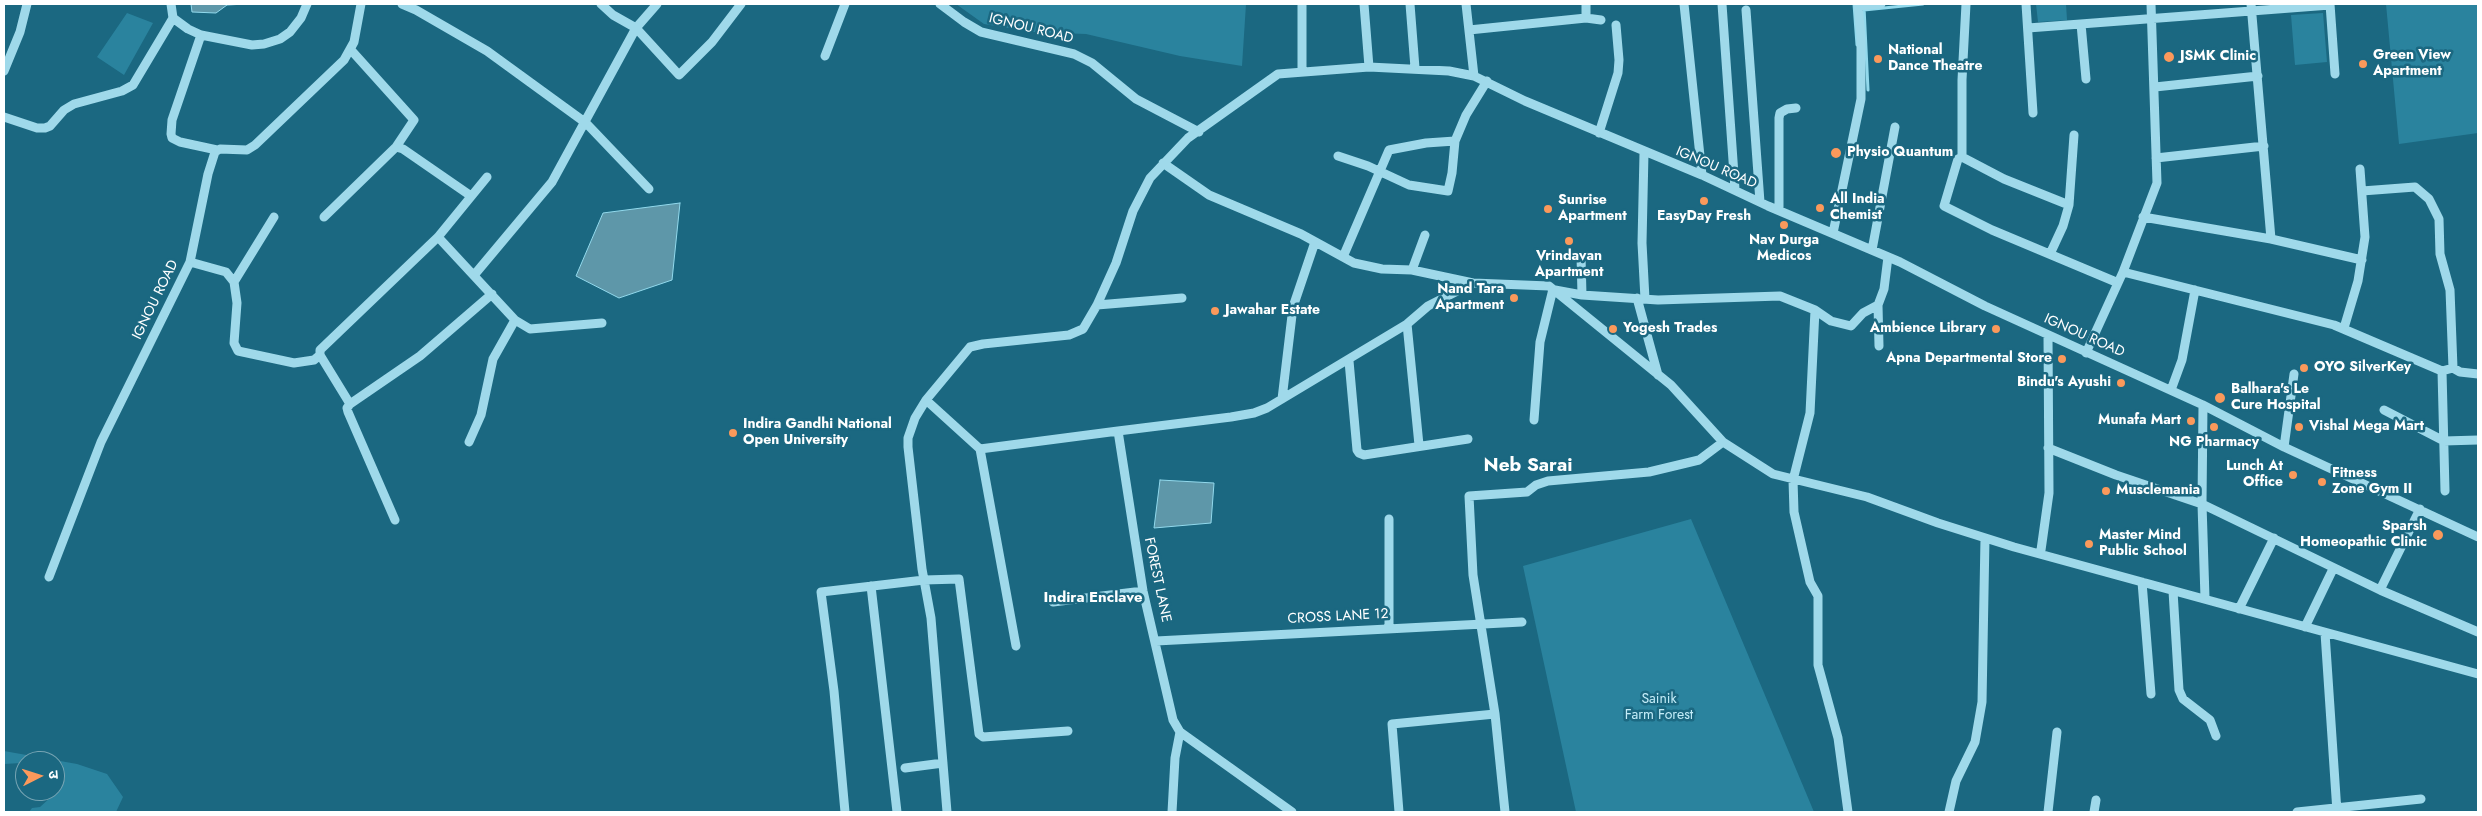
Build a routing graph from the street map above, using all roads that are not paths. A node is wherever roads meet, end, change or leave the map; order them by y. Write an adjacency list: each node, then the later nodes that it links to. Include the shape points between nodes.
1 (27, 4): 41 (street)
2 (171, 4): 26 (street)
3 (307, 4): 35 (street, via 290,32 264,44 241,44)
4 (361, 4): 36 (street)
5 (402, 4): 51 (street, via 487,51)
6 (601, 4): 32 (street)
7 (657, 4): 32 (street)
8 (741, 4): 32 (street, via 718,35 680,75)
9 (844, 4): 37 (street)
10 (940, 4): 53 (street, IGNOU ROAD, via 981,32 1074,54 1136,99)
11 (1302, 4): 40 (street)
12 (1364, 4): 38 (street)
13 (1410, 4): 39 (street)
14 (1466, 4): 34 (street)
15 (1586, 4): 27 (street)
16 (1684, 4): 67 (street)
17 (1722, 4): 70 (street)
18 (1881, 4): 22 (street)
19 (1966, 4): 62 (street)
20 (2026, 4): 33 (street)
21 (2151, 4): 28 (street)
22 (1858, 5): 79 (street, via 1861,99)
23 (2330, 5): 24 (street); 42 (street)
24 (2251, 8): 28 (street); 44 (street)
25 (1746, 10): 73 (street)
26 (173, 18): 35 (street); 50 (street, via 133,85 74,104 45,128)
27 (1586, 18): 29 (street); 34 (street)
28 (2152, 19): 30 (street); 47 (street)
29 (1601, 20)
30 (2081, 24): 33 (street); 45 (street)
31 (1616, 25): 54 (street, via 1618,73)
32 (636, 28): 51 (street)
33 (2028, 28): 49 (street)
34 (1469, 30): 43 (street)
35 (201, 35): 59 (street, via 172,120 171,134 180,142)
36 (350, 50): 58 (street, via 414,120); 59 (street, via 344,60 255,145 241,151)
37 (825, 56)
38 (1369, 67): 39 (street, IGNOU ROAD); 40 (street, IGNOU ROAD)
39 (1415, 68): 43 (street, IGNOU ROAD)
40 (1302, 71): 53 (street, IGNOU ROAD, via 1278,74)
41 (4, 72)
42 (2335, 74)
43 (1474, 76): 46 (street, IGNOU ROAD)
44 (2258, 76): 47 (street); 57 (street)
45 (2086, 79)
46 (1487, 81): 54 (street, IGNOU ROAD); 56 (street, via 1466,115)
47 (2155, 86): 63 (street)
48 (1796, 108): 75 (street, via 1786,109 1779,118)
49 (2033, 113)
50 (4, 117)
51 (586, 123): 69 (street); 93 (street, via 552,182)
52 (1895, 127): 84 (street)
53 (1199, 132): 64 (street, via 1188,138)
54 (1599, 133): 60 (street, IGNOU ROAD)
55 (2074, 135): 74 (street)
56 (1455, 141): 66 (street, via 1389,150); 66 (street, via 1448,191 1409,185)
57 (2264, 146): 63 (street); 82 (street)
58 (396, 147): 72 (street); 77 (street)
59 (217, 150): 90 (street, IGNOU ROAD, via 208,174)
60 (1644, 153): 67 (street, IGNOU ROAD); 102 (street)
61 (1338, 156): 66 (street)
62 (1962, 157): 74 (street); 85 (street, via 1958,159 1944,206)
63 (2156, 158): 78 (street, via 2157,183)
64 (1163, 163): 83 (street, via 1209,195); 103 (street, via 1150,178 1133,211 1116,263)
65 (2360, 169): 71 (street)
66 (1380, 171): 87 (street)
67 (1702, 175): 70 (street, IGNOU ROAD)
68 (487, 177): 72 (street)
69 (649, 189)
70 (1735, 189): 73 (street, IGNOU ROAD)
71 (2362, 191): 89 (street, via 2365,220); 115 (street, via 2415,187 2429,200 2439,219 2440,254 2450,290)
72 (471, 196): 81 (street)
73 (1760, 202): 75 (street, IGNOU ROAD)
74 (2069, 205): 85 (street)
75 (1779, 210): 79 (street, IGNOU ROAD)
76 (274, 217): 94 (street)
77 (324, 217)
78 (2143, 217): 82 (street); 92 (street)
79 (1832, 233): 84 (street, IGNOU ROAD)
80 (1425, 235): 91 (street)
81 (438, 237): 93 (street); 113 (street, via 324,345)
82 (2271, 239): 89 (street)
83 (1315, 242): 87 (street); 122 (street, via 1293,307)
84 (1872, 250): 88 (street, IGNOU ROAD)
85 (2050, 254): 95 (street)
86 (1581, 256): 100 (street)
87 (1343, 257): 91 (street, via 1368,266)
88 (1888, 257): 104 (street, via 1884,289); 110 (street, IGNOU ROAD)
89 (2362, 260): 109 (street, via 2354,301)
90 (190, 262): 94 (street, via 226,272); 148 (street, IGNOU ROAD, via 101,442)
91 (1412, 270): 96 (street)
92 (2123, 272): 95 (street); 98 (street)
93 (475, 274): 99 (street)
94 (234, 282): 113 (street, via 237,303 234,343 238,351 294,363 314,360)
95 (2116, 282): 112 (street)
96 (1473, 283): 97 (street, via 1543,285); 108 (street, via 1428,306)
97 (1553, 289): 100 (street); 119 (street); 126 (street, via 1540,342)
98 (2194, 290): 109 (street); 120 (street, via 2182,360)
99 (492, 294): 106 (street); 123 (street, via 420,356)
100 (1582, 296): 102 (street)
101 (1182, 298): 103 (street)
102 (1641, 299): 105 (street, via 1780,296); 119 (street)
103 (1097, 305): 121 (street, via 1083,329 1075,334 970,347)
104 (1878, 305): 105 (street, via 1863,313 1851,326 1831,321); 111 (street)
105 (1815, 310): 137 (street, via 1810,413)
106 (515, 320): 107 (street, via 532,330); 131 (street, via 493,359 481,415)
107 (602, 323)
108 (1407, 324): 114 (street); 133 (street)
109 (2344, 328): 116 (street)
110 (2048, 336): 112 (street, IGNOU ROAD); 135 (street)
111 (1879, 346)
112 (2086, 353): 120 (street, IGNOU ROAD)
113 (320, 355): 123 (street)
114 (1349, 360): 122 (street); 133 (street, via 1359,453 1364,455)
115 (2453, 368): 116 (street); 118 (street)
116 (2442, 371): 130 (street)
117 (2294, 374): 134 (street)
118 (2478, 374)
119 (1658, 375): 132 (street)
120 (2171, 390): 124 (street, IGNOU ROAD)
121 (926, 400): 136 (street); 149 (street, via 910,430 908,446)
122 (1282, 400): 127 (street, via 1254,413)
123 (350, 404): 142 (street, via 348,412)
124 (2203, 405): 134 (street, IGNOU ROAD); 139 (street)
125 (2384, 410): 130 (street)
126 (1534, 420)
127 (1118, 431): 136 (street); 153 (street, FOREST LANE)
128 (1468, 439): 133 (street)
129 (2478, 440): 130 (street)
130 (2444, 441): 138 (street)
131 (469, 442)
132 (1723, 442): 137 (street, via 1773,474); 159 (street, via 1699,460 1650,472 1548,481 1524,492 1470,494 1473,575)
133 (1418, 445)
134 (2284, 447): 140 (street, IGNOU ROAD)
135 (2048, 448): 139 (street); 146 (street, via 2049,493)
136 (980, 449): 165 (street)
137 (1792, 480): 144 (street, via 1867,497); 185 (street, via 1794,512 1810,582 1818,596 1818,665 1838,738)
138 (2445, 491)
139 (2202, 504): 145 (street); 155 (street)
140 (2420, 509): 143 (street, IGNOU ROAD); 152 (street)
141 (1389, 519): 161 (street)
142 (395, 520)
143 (2478, 537)
144 (1985, 538): 150 (street); 186 (street, via 1982,702 1975,742 1956,781)
145 (2274, 538): 147 (street); 157 (street)
146 (2041, 550)
147 (2334, 569): 152 (street); 160 (street)
148 (49, 577)
149 (924, 580): 151 (street); 169 (street, via 959,579 981,736); 173 (street)
150 (2142, 582): 154 (street); 167 (street)
151 (871, 586): 178 (street, via 821,592); 179 (street)
152 (2380, 590): 162 (street)
153 (1143, 591): 156 (street); 164 (street, FOREST LANE)
154 (2173, 591): 155 (street); 172 (street, via 2178,690 2183,699 2210,720)
155 (2205, 598): 157 (street)
156 (1053, 602)
157 (2239, 609): 160 (street)
158 (1522, 622): 159 (street, CROSS LANE 12)
159 (1481, 624): 161 (street, CROSS LANE 12); 168 (street)
160 (2304, 627): 163 (street)
161 (1388, 628): 164 (street, CROSS LANE 12)
162 (2478, 632)
163 (2325, 633): 166 (street); 177 (street)
164 (1156, 641): 170 (street, FOREST LANE, via 1171,714)
165 (1016, 646)
166 (2478, 674)
167 (2151, 694)
168 (1495, 714): 183 (street, via 1392,724); 184 (street)
169 (1068, 730)
170 (1180, 732): 181 (street); 182 (street)
171 (2058, 732): 187 (street)
172 (2216, 736)
173 (943, 763): 174 (street); 180 (street)
174 (905, 768)
175 (2421, 799): 177 (street)
176 (2096, 800): 188 (street)
177 (2337, 810): 189 (street)
178 (845, 812)
179 (898, 812)
180 (947, 812)
181 (1172, 812)
182 (1292, 812)
183 (1399, 812)
184 (1505, 812)
185 (1848, 812)
186 (1948, 812)
187 (2048, 812)
188 (2094, 812)
189 (2297, 812)

